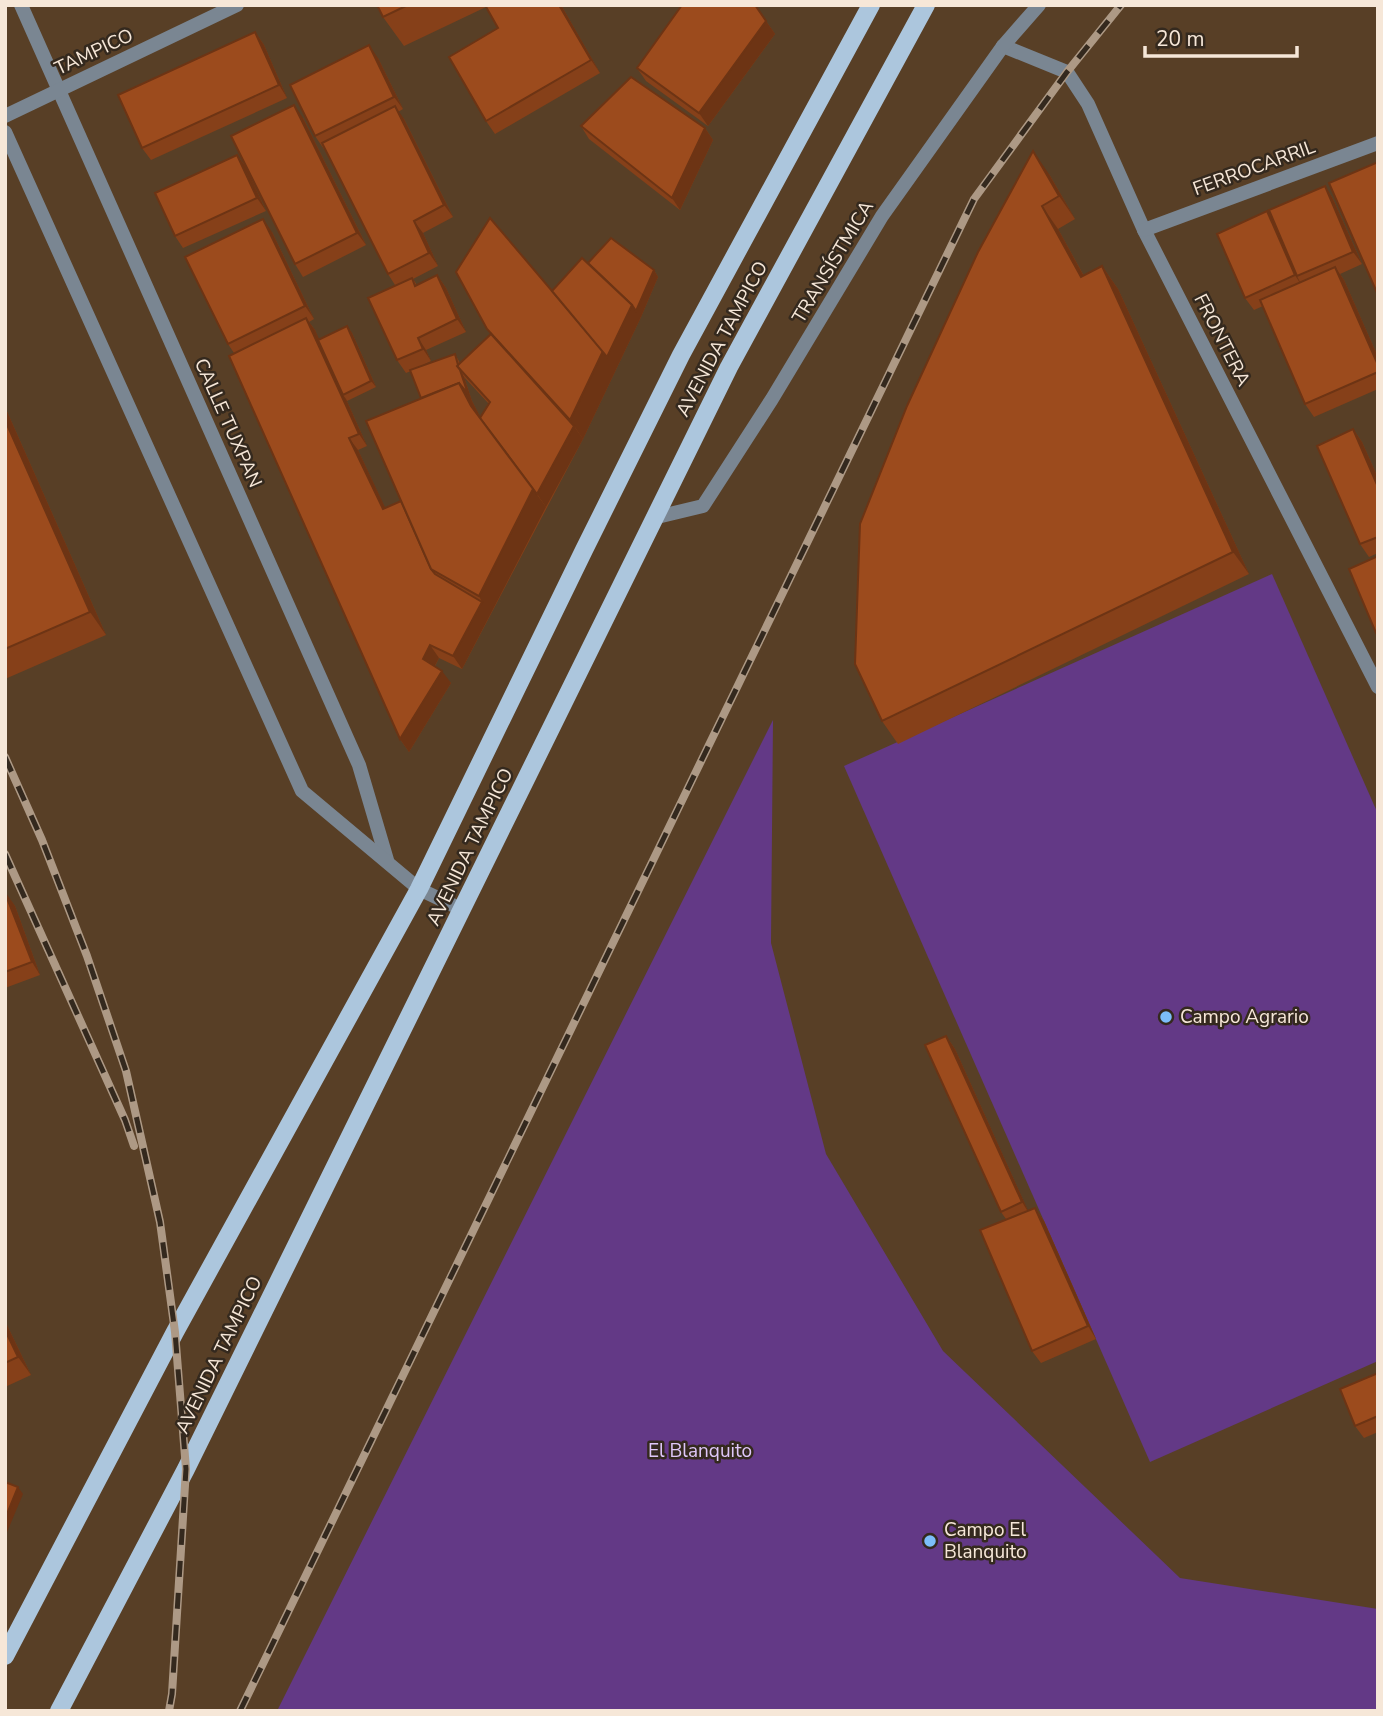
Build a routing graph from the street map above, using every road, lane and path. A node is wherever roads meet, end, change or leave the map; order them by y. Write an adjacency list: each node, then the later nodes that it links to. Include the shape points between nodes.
1 (21, 5): 7 (street, CALLE TUXPAN)
2 (237, 5): 7 (street, TAMPICO)
3 (871, 5): 15 (main road, AVENIDA TAMPICO, via 681,355)
4 (926, 5): 12 (main road, AVENIDA TAMPICO, via 729,367)
5 (1039, 5): 6 (street, TRANSÍSTMICA)
6 (1003, 46): 11 (street, FRONTERA, via 1067,72 1087,104); 12 (street, TRANSÍSTMICA, via 882,216 703,506)
7 (59, 89): 8 (street, TAMPICO); 14 (street, CALLE TUXPAN, via 359,765)
8 (5, 116)
9 (5, 132): 14 (street, via 302,791)
10 (1378, 143): 11 (street, FERROCARRIL)
11 (1144, 230): 13 (street, FRONTERA)
12 (653, 518): 16 (main road, AVENIDA TAMPICO)
13 (1376, 680)
14 (387, 860): 15 (street)
15 (419, 889): 16 (street); 17 (main road, AVENIDA TAMPICO, via 181,1320)
16 (463, 910): 18 (main road, AVENIDA TAMPICO, via 186,1469)
17 (5, 1656)
18 (59, 1711)

